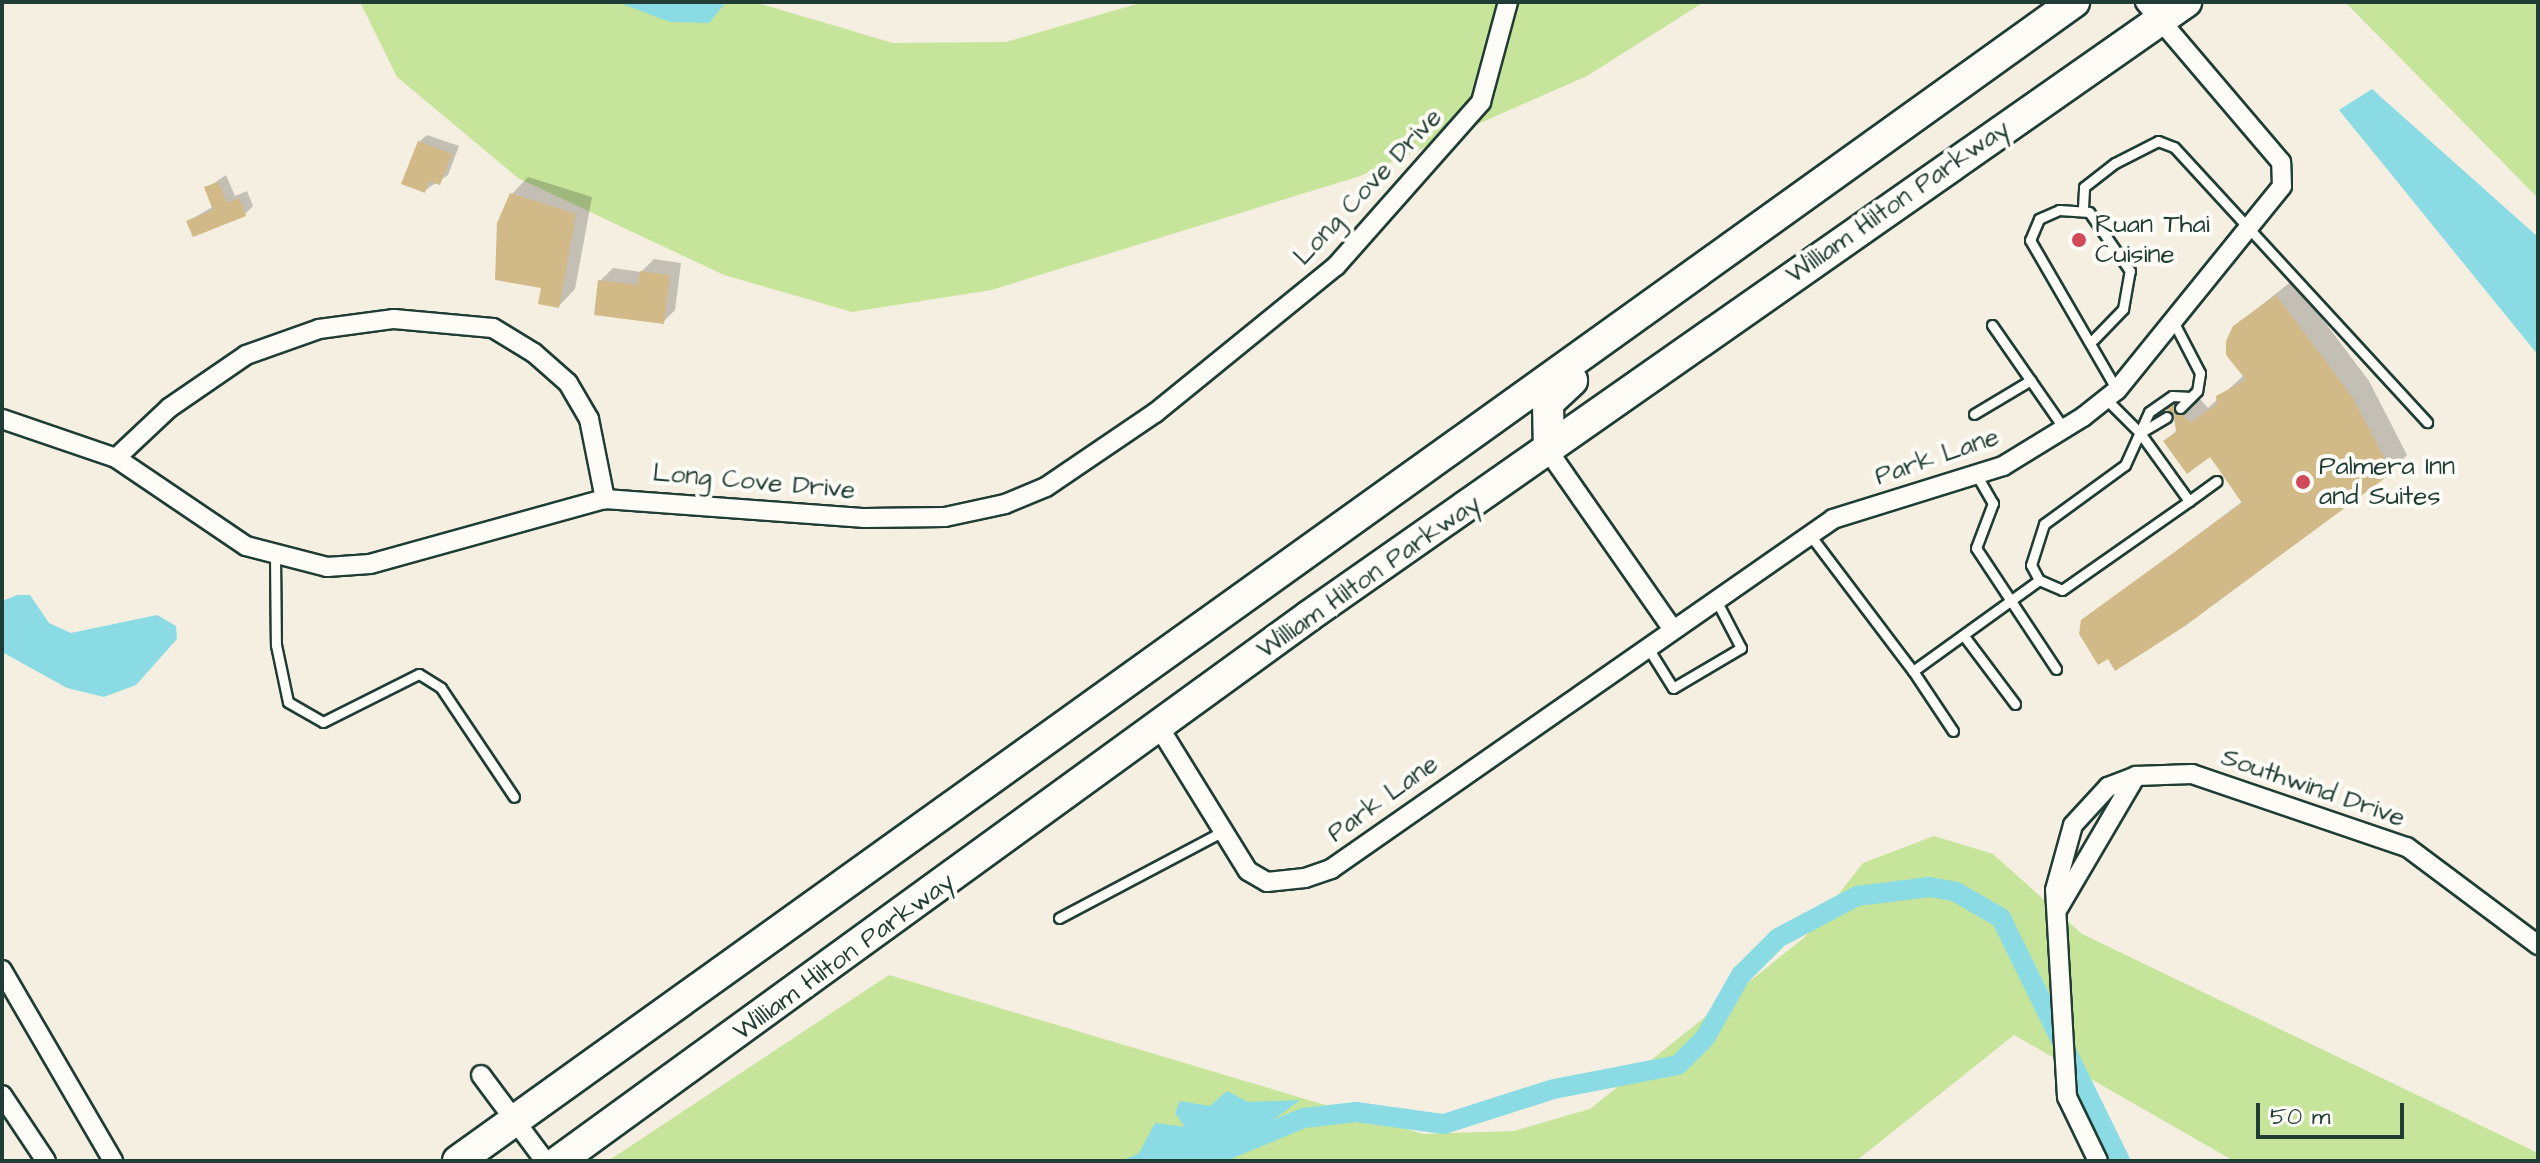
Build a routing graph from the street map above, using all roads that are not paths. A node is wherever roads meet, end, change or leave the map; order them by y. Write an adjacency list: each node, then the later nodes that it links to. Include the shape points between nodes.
1 (1508, 2): 25 (street, Long Cove Drive, via 1481,102 1336,266 1155,413 1046,487 945,517 779,515)
2 (2074, 2): 7 (highway, William Hilton Parkway)
3 (2186, 2): 4 (highway, William Hilton Parkway)
4 (2154, 8): 6 (street, Park Lane, via 2281,162 2282,186); 21 (highway, William Hilton Parkway)
5 (2083, 208): 6 (lane, via 2084,187 2158,141 2174,147); 10 (lane, via 2130,271 2132,285 2123,309); 10 (lane, via 2039,219 2030,240)
6 (2248, 224): 8 (street, Park Lane); 18 (lane)
7 (1660, 302): 21 (highway, via 1548,403); 49 (highway, William Hilton Parkway)
8 (2170, 316): 12 (street, Park Lane); 13 (lane, via 2192,345 2200,373)
9 (1992, 325): 11 (lane)
10 (2094, 339): 12 (lane)
11 (2031, 380): 15 (lane); 19 (lane)
12 (2112, 394): 19 (street, Park Lane); 20 (lane)
13 (2191, 397): 14 (lane); 20 (lane, via 2172,396 2149,412)
14 (2180, 408)
15 (1974, 414)
16 (2167, 417): 20 (lane)
17 (2, 419): 22 (street, Long Cove Drive)
18 (2427, 422)
19 (2065, 430): 23 (street, Park Lane)
20 (2140, 433): 26 (lane); 29 (lane, via 2125,465 2044,524 2031,565)
21 (1549, 452): 32 (street); 38 (highway, William Hilton Parkway)
22 (116, 458): 25 (street, via 169,408 246,355 319,329 394,319 493,328 568,383 589,419); 28 (street, Long Cove Drive, via 198,517)
23 (1976, 474): 27 (street, Park Lane, via 1833,519); 31 (lane, via 1993,503 1976,548)
24 (2217, 481): 26 (lane)
25 (605, 499): 28 (street, Long Cove Drive, via 370,564 327,567)
26 (2189, 501): 29 (lane, via 2062,590)
27 (1810, 535): 30 (street, Park Lane); 36 (lane)
28 (275, 556): 41 (lane, via 276,645 288,702 323,722 419,674 441,688)
29 (2039, 580): 31 (lane)
30 (1716, 599): 32 (street, Park Lane); 34 (lane, via 1741,648 1673,688)
31 (2008, 602): 33 (lane); 35 (lane)
32 (1671, 627): 34 (street, Park Lane)
33 (1964, 636): 36 (lane); 37 (lane)
34 (1646, 645): 42 (street, Park Lane, via 1331,869 1299,884 1267,882 1248,871)
35 (2056, 669)
36 (1913, 671): 39 (lane)
37 (2015, 704)
38 (1159, 727): 42 (street, Park Lane); 54 (highway, William Hilton Parkway)
39 (1953, 731)
40 (2136, 776): 43 (street); 43 (street, Southwind Drive, via 2101,792 2080,813 2055,890); 45 (street, Southwind Drive, via 2192,774 2407,847)
41 (514, 797)
42 (1223, 831): 44 (lane)
43 (2059, 907): 55 (street, Southwind Drive, via 2067,1097)
44 (1059, 918)
45 (2538, 945)
46 (2, 970): 51 (street)
47 (481, 1075): 49 (street)
48 (2, 1095): 50 (street)
49 (513, 1119): 52 (highway, William Hilton Parkway); 53 (street)
50 (46, 1161)
51 (113, 1161)
52 (458, 1161)
53 (545, 1161)
54 (559, 1161)
55 (2098, 1161)

